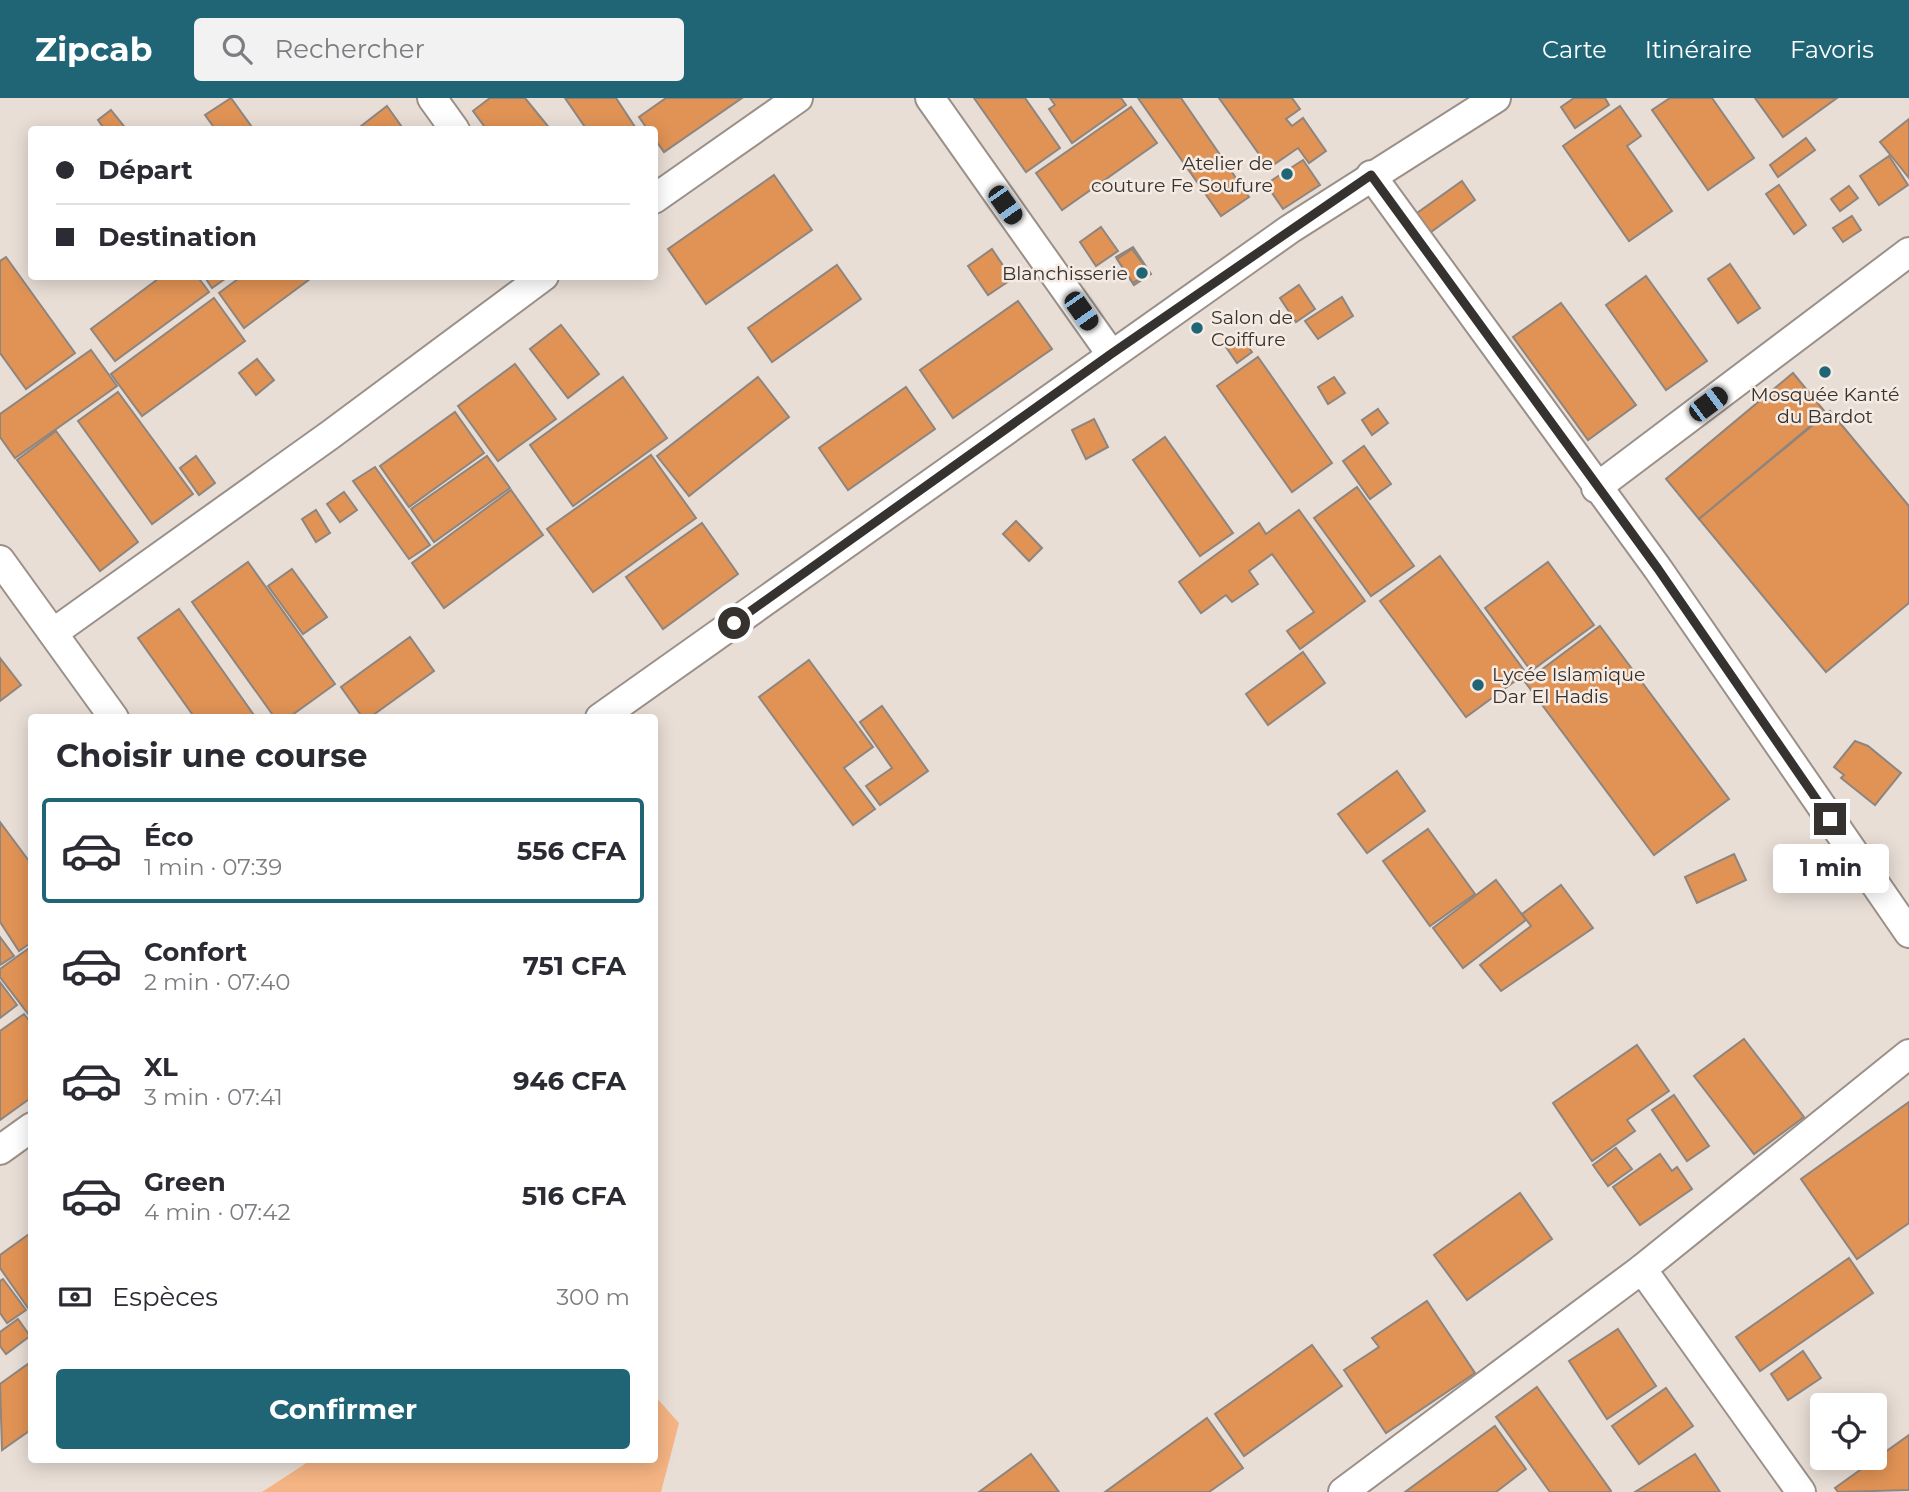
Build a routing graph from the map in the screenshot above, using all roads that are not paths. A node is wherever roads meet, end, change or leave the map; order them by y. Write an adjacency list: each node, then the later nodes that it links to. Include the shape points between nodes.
1 (432, 98): 5 (street)
2 (798, 98): 7 (street)
3 (930, 98): 10 (street)
4 (1496, 98): 6 (street)
5 (452, 126)
6 (1371, 175): 10 (street); 11 (street)
7 (658, 196)
8 (1909, 252): 11 (street)
9 (539, 280): 13 (street)
10 (1111, 354): 15 (street)
11 (1596, 488): 16 (street, via 1658,569)
12 (0, 560): 13 (street)
13 (53, 633): 14 (street)
14 (111, 714)
15 (606, 714)
16 (1909, 933)
17 (1909, 1054): 20 (street)
18 (28, 1130): 19 (street)
19 (0, 1150)
20 (1642, 1269): 21 (street); 22 (street)
21 (1343, 1492)
22 (1801, 1492)

